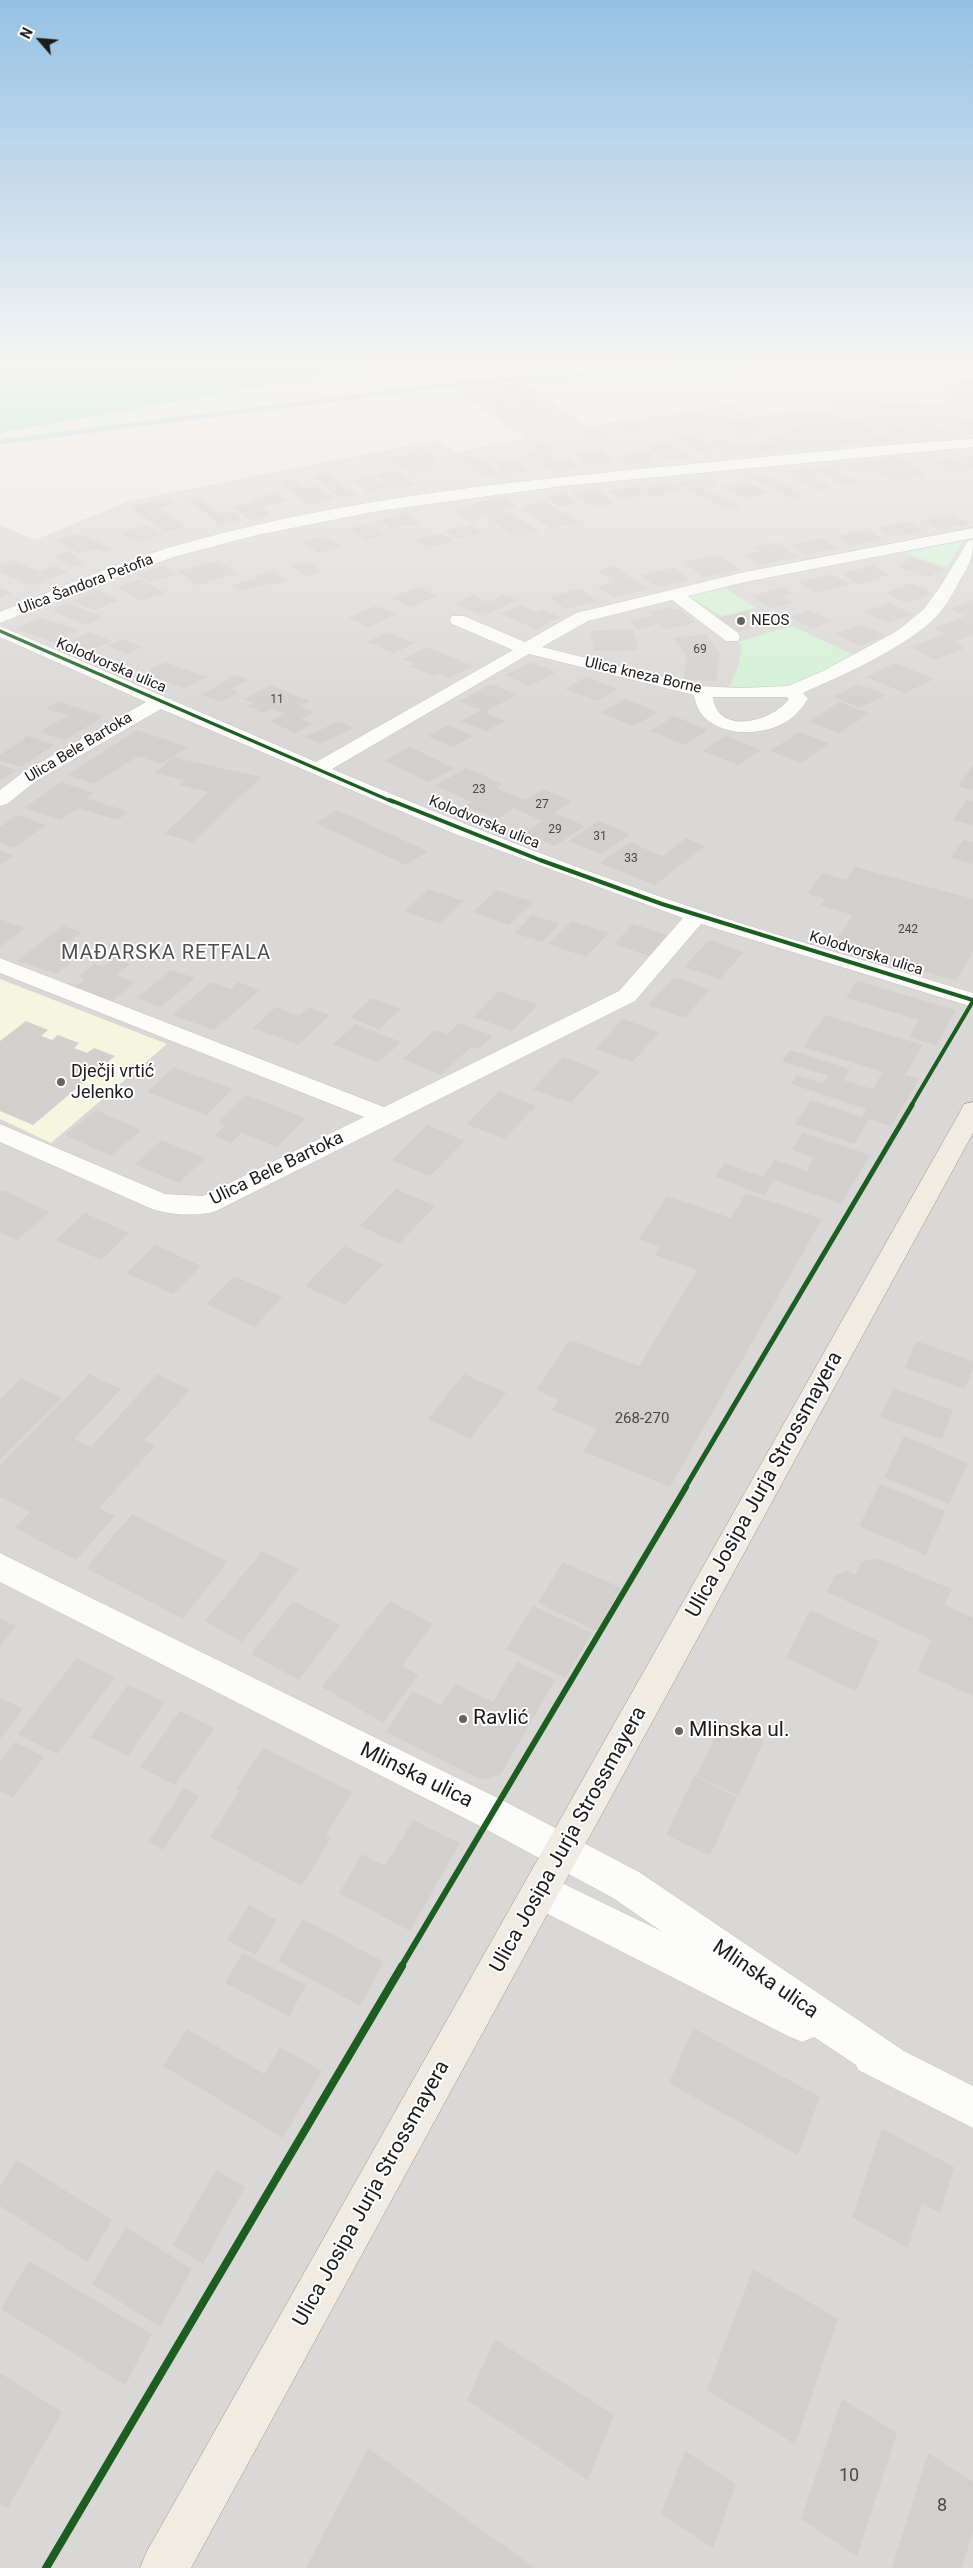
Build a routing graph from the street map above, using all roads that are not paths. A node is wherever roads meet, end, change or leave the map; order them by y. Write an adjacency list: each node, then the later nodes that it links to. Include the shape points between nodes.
1 (530, 485): 5 (street, Ulica Šandora Petofia, via 418,500 282,525 196,545 132,566)
2 (973, 533): 4 (street, via 853,555)
3 (973, 544): 10 (street, Ulica kneza Borne, via 930,613 903,635 838,670)
4 (675, 594): 8 (street); 9 (street, via 582,617)
5 (0, 618)
6 (458, 620): 9 (street, Ulica kneza Borne)
7 (0, 631): 12 (street, Kolodvorska ulica)
8 (732, 638)
9 (524, 648): 11 (street, Ulica kneza Borne); 13 (street)
10 (791, 690): 11 (street, Ulica kneza Borne); 11 (street, via 799,698 794,710 780,720 758,727 732,726 707,712 702,704)
11 (703, 692)
12 (161, 701): 13 (street, Kolodvorska ulica); 14 (street, Ulica Bele Bartoka, via 29,777)
13 (318, 769): 15 (street, Kolodvorska ulica, via 554,865)
14 (0, 800)
15 (697, 915): 17 (street, Kolodvorska ulica); 19 (street, Ulica Bele Bartoka, via 626,996)
16 (0, 965): 19 (street)
17 (973, 1000)
18 (973, 1110): 22 (main road, Ulica Josipa Jurja Strossmayera)
19 (384, 1116): 20 (street, Ulica Bele Bartoka, via 206,1204 161,1203)
20 (0, 1132)
21 (0, 1567): 22 (street, Mlinska ulica)
22 (563, 1851): 23 (main road, Ulica Josipa Jurja Strossmayera); 24 (street, Mlinska ulica, via 626,1885)
23 (541, 1891): 24 (street, Mlinska ulica); 26 (main road, Ulica Josipa Jurja Strossmayera)
24 (889, 2064): 25 (street, Mlinska ulica)
25 (973, 2108)
26 (164, 2568)

